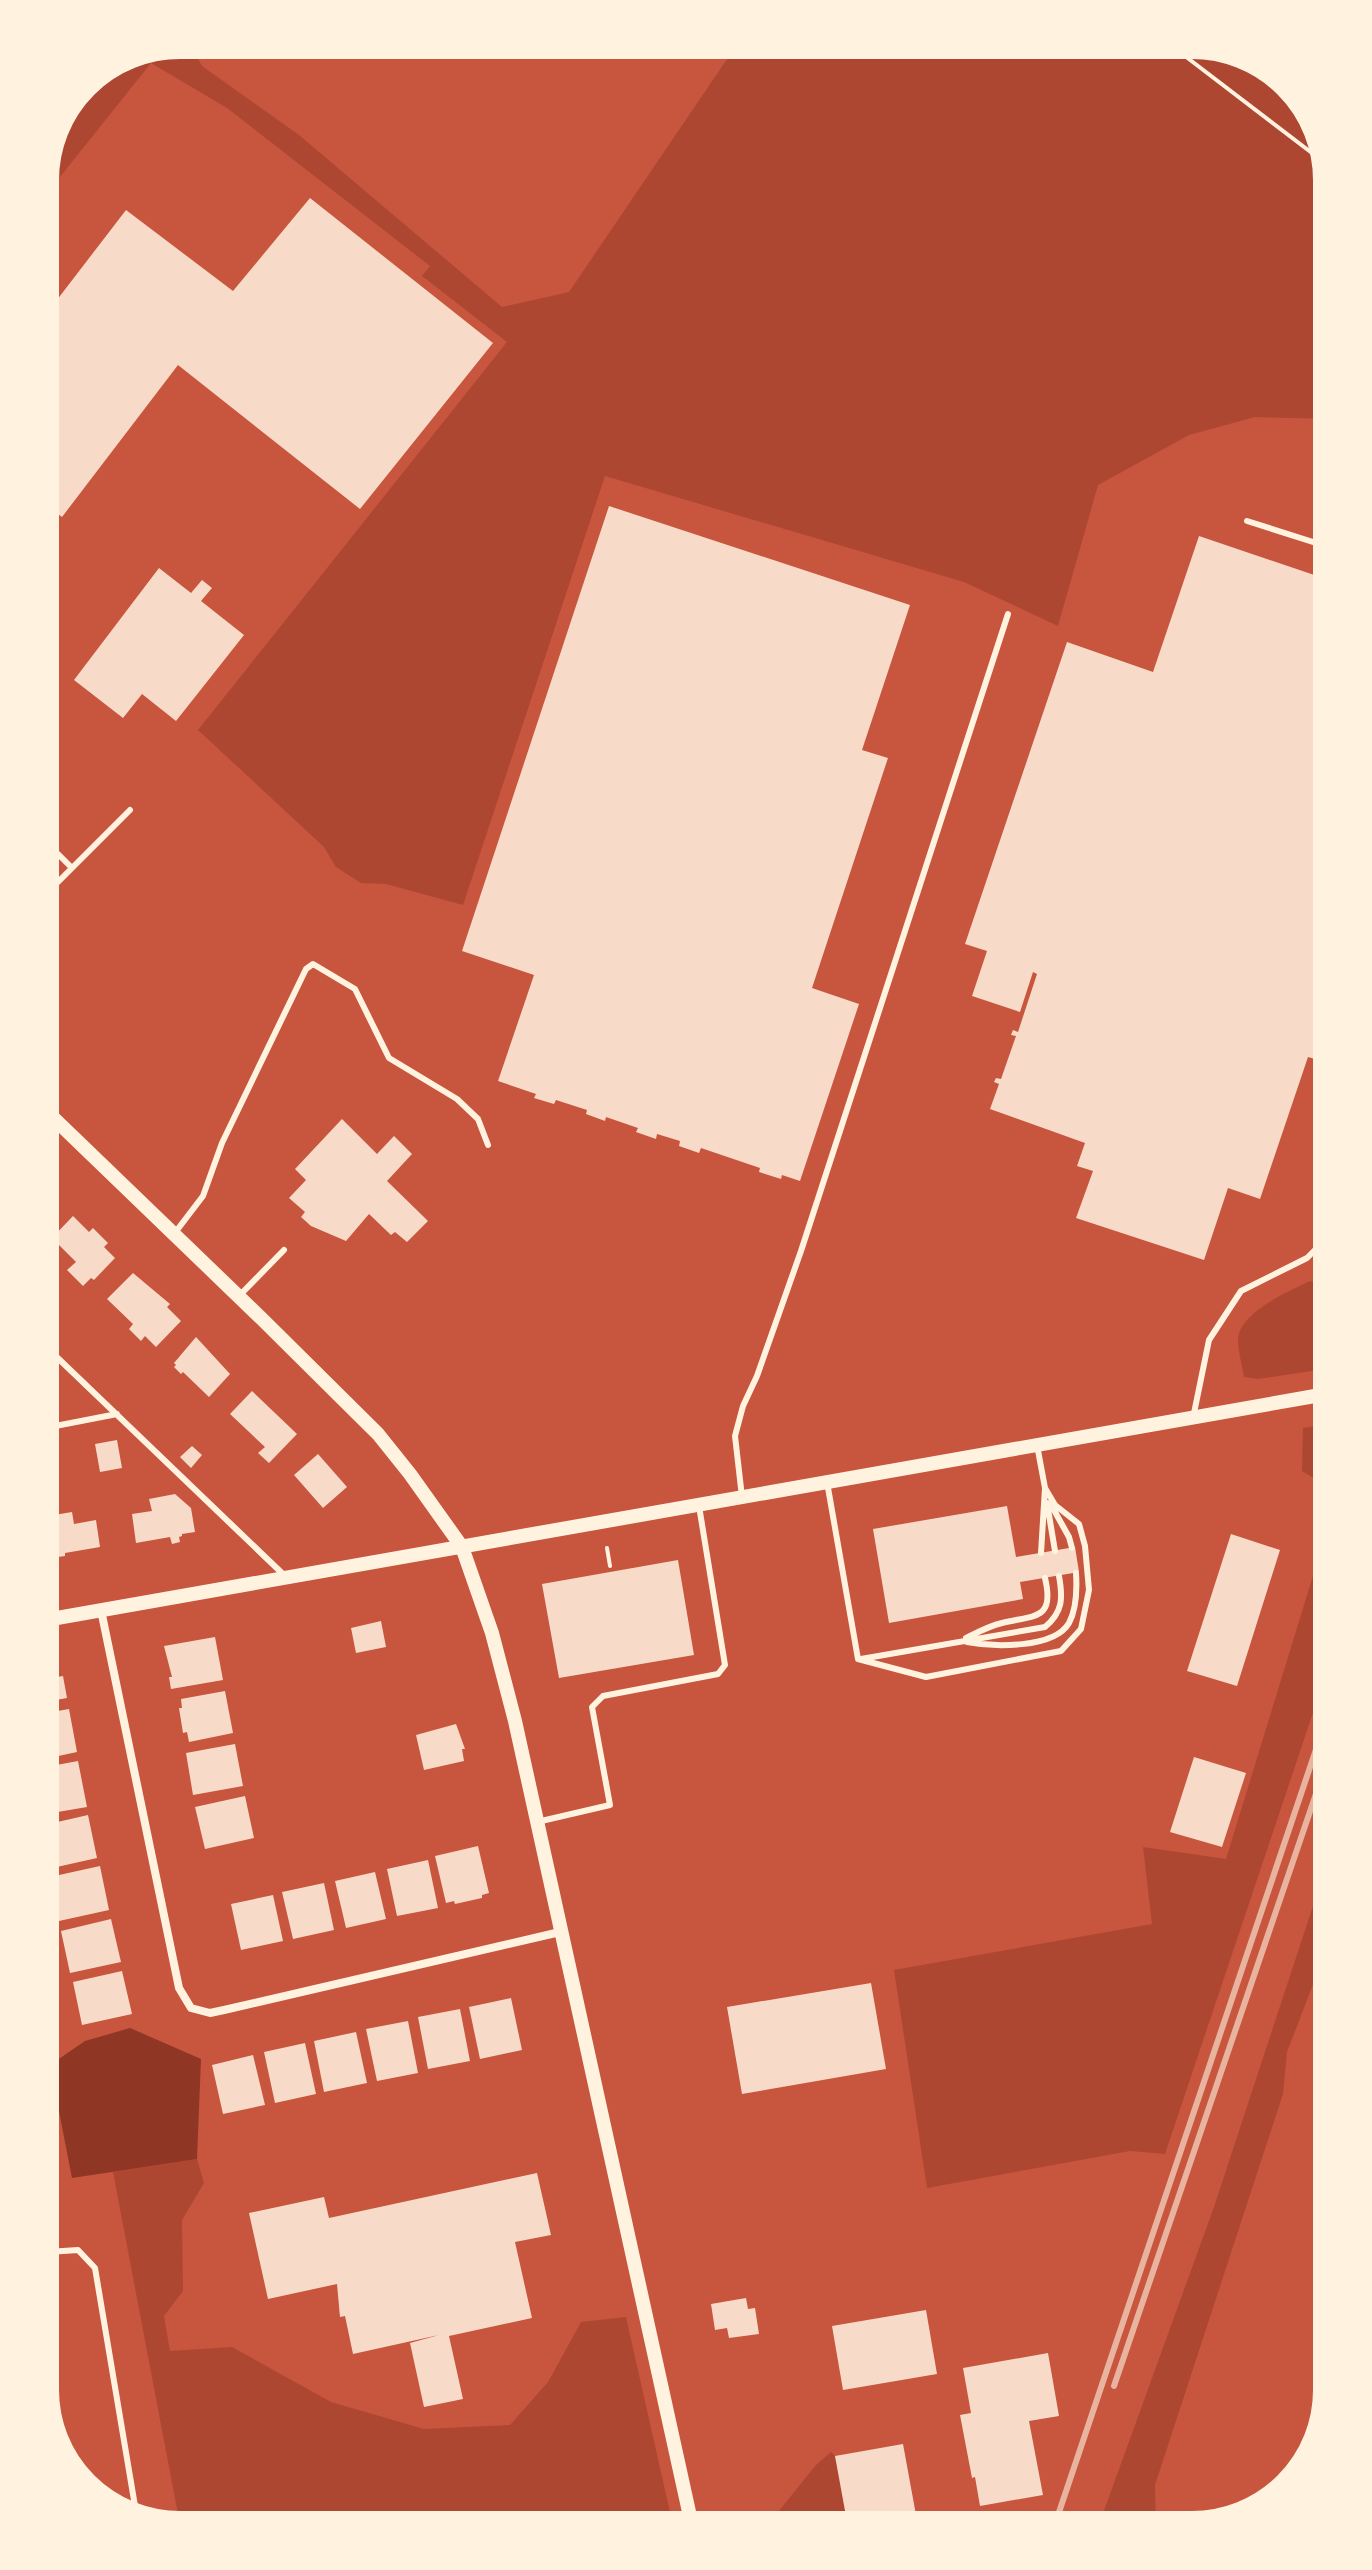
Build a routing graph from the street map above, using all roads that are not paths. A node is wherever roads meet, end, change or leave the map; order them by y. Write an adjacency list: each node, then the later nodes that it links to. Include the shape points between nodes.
1 (1247, 521): 2 (lane)
2 (1318, 544)
3 (1008, 614): 22 (lane, via 801,1251 743,1406 735,1436)
4 (130, 810): 6 (lane)
5 (54, 850): 6 (lane)
6 (72, 868): 7 (lane)
7 (54, 886)
8 (54, 1118): 10 (street)
9 (488, 1145): 10 (lane, via 478,1119 457,1099 389,1058 355,989 313,964 222,1143 203,1196)
10 (174, 1234): 13 (street)
11 (1318, 1247): 17 (lane, via 1307,1258 1241,1291 1209,1340)
12 (284, 1250): 13 (lane)
13 (239, 1296): 24 (street, via 378,1434)
14 (54, 1354): 16 (lane)
15 (1318, 1396): 17 (street)
16 (117, 1414): 18 (lane); 30 (lane)
17 (1193, 1418): 19 (street)
18 (54, 1426)
19 (1037, 1445): 20 (street); 21 (lane)
20 (827, 1482): 22 (street); 35 (lane)
21 (1045, 1488): 25 (lane); 26 (lane); 27 (lane); 35 (lane, via 1055,1505 1079,1524 1088,1568 1084,1621 1061,1651 926,1677)
22 (742, 1497): 23 (street)
23 (699, 1505): 24 (street); 36 (lane, via 725,1665 718,1674 603,1696 592,1707 610,1805)
24 (462, 1547): 30 (street); 36 (street, via 492,1633)
25 (1072, 1548)
26 (1055, 1551)
27 (1041, 1553)
28 (1076, 1573): 34 (lane, via 1073,1615 1056,1635 1004,1647)
29 (1059, 1576): 34 (lane, via 1062,1605 1045,1627)
30 (286, 1577): 32 (street)
31 (1045, 1578): 34 (lane, via 1045,1610)
32 (101, 1610): 33 (street); 37 (street, via 179,1988 191,2008 210,2013)
33 (54, 1618)
34 (959, 1641): 35 (lane)
35 (858, 1659)
36 (537, 1822): 37 (street)
37 (560, 1932): 40 (street)
38 (54, 2252): 39 (lane, via 78,2250 95,2268)
39 (135, 2507)
40 (690, 2516)

